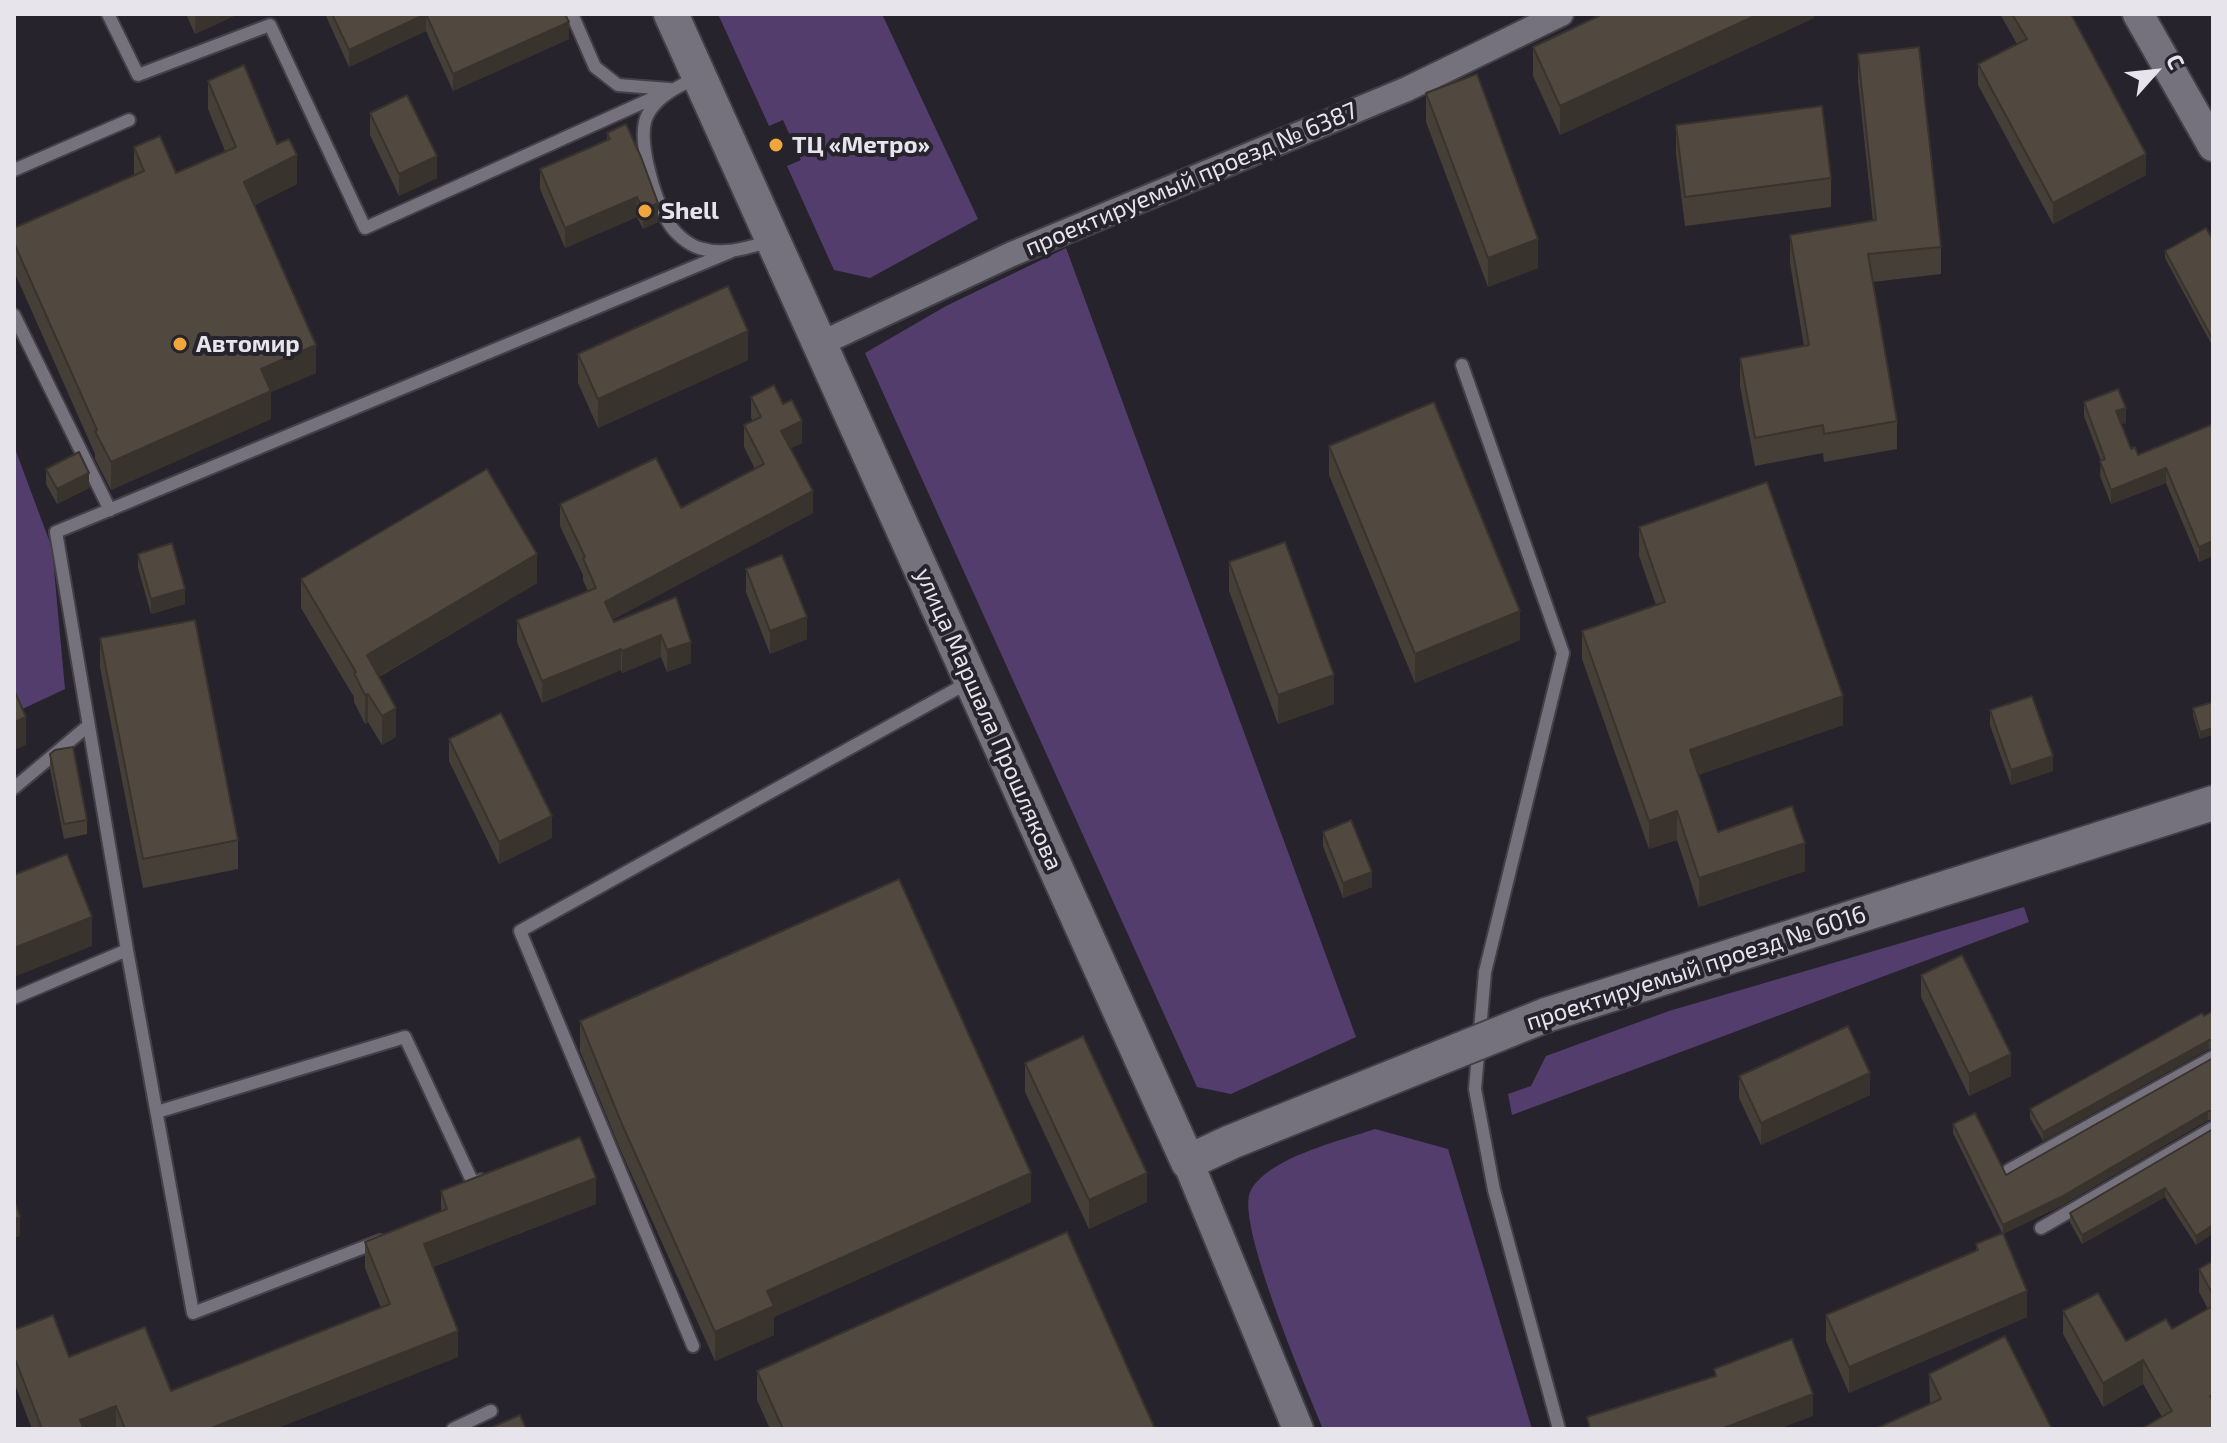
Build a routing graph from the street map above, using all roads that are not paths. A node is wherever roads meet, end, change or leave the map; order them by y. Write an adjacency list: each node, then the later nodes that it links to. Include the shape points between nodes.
1 (108, 14): 6 (lane, via 138,75 270,25 365,228)
2 (572, 14): 6 (lane, via 595,67 618,85)
3 (671, 14): 6 (main road, улица Маршала Прошлякова)
4 (1561, 14): 13 (street, проектируемый проезд № 6387, via 1407,89 1012,254)
5 (2138, 14): 8 (street)
6 (686, 83): 10 (main road, улица Маршала Прошлякова); 11 (lane, via 648,113 643,130 652,181 668,223 685,240 699,248)
7 (129, 120): 9 (lane)
8 (2213, 146)
9 (14, 170)
10 (774, 241): 11 (lane); 13 (main road, улица Маршала Прошлякова)
11 (730, 252): 15 (lane)
12 (14, 315): 15 (lane)
13 (820, 344): 16 (main road, улица Маршала Прошлякова)
14 (1462, 365): 34 (lane, via 1563,653 1485,972 1475,1089 1494,1190)
15 (110, 510): 17 (lane, via 56,532)
16 (971, 680): 25 (main road, улица Маршала Прошлякова); 30 (lane, via 520,931)
17 (89, 725): 18 (lane); 20 (lane)
18 (14, 788)
19 (2213, 803): 25 (main road, проектируемый проезд № 6016, bridge, via 1546,1015)
20 (127, 950): 21 (lane); 23 (lane)
21 (14, 998)
22 (2213, 1057): 26 (lane)
23 (157, 1112): 27 (lane, via 405,1037 473,1183); 29 (lane, via 193,1313)
24 (2213, 1128): 28 (lane)
25 (1188, 1162): 33 (street, улица Маршала Прошлякова)
26 (2009, 1170)
27 (498, 1174)
28 (2041, 1228)
29 (390, 1237)
30 (693, 1346)
31 (491, 1411): 32 (lane)
32 (453, 1429)
33 (1298, 1429)
34 (1559, 1429)

